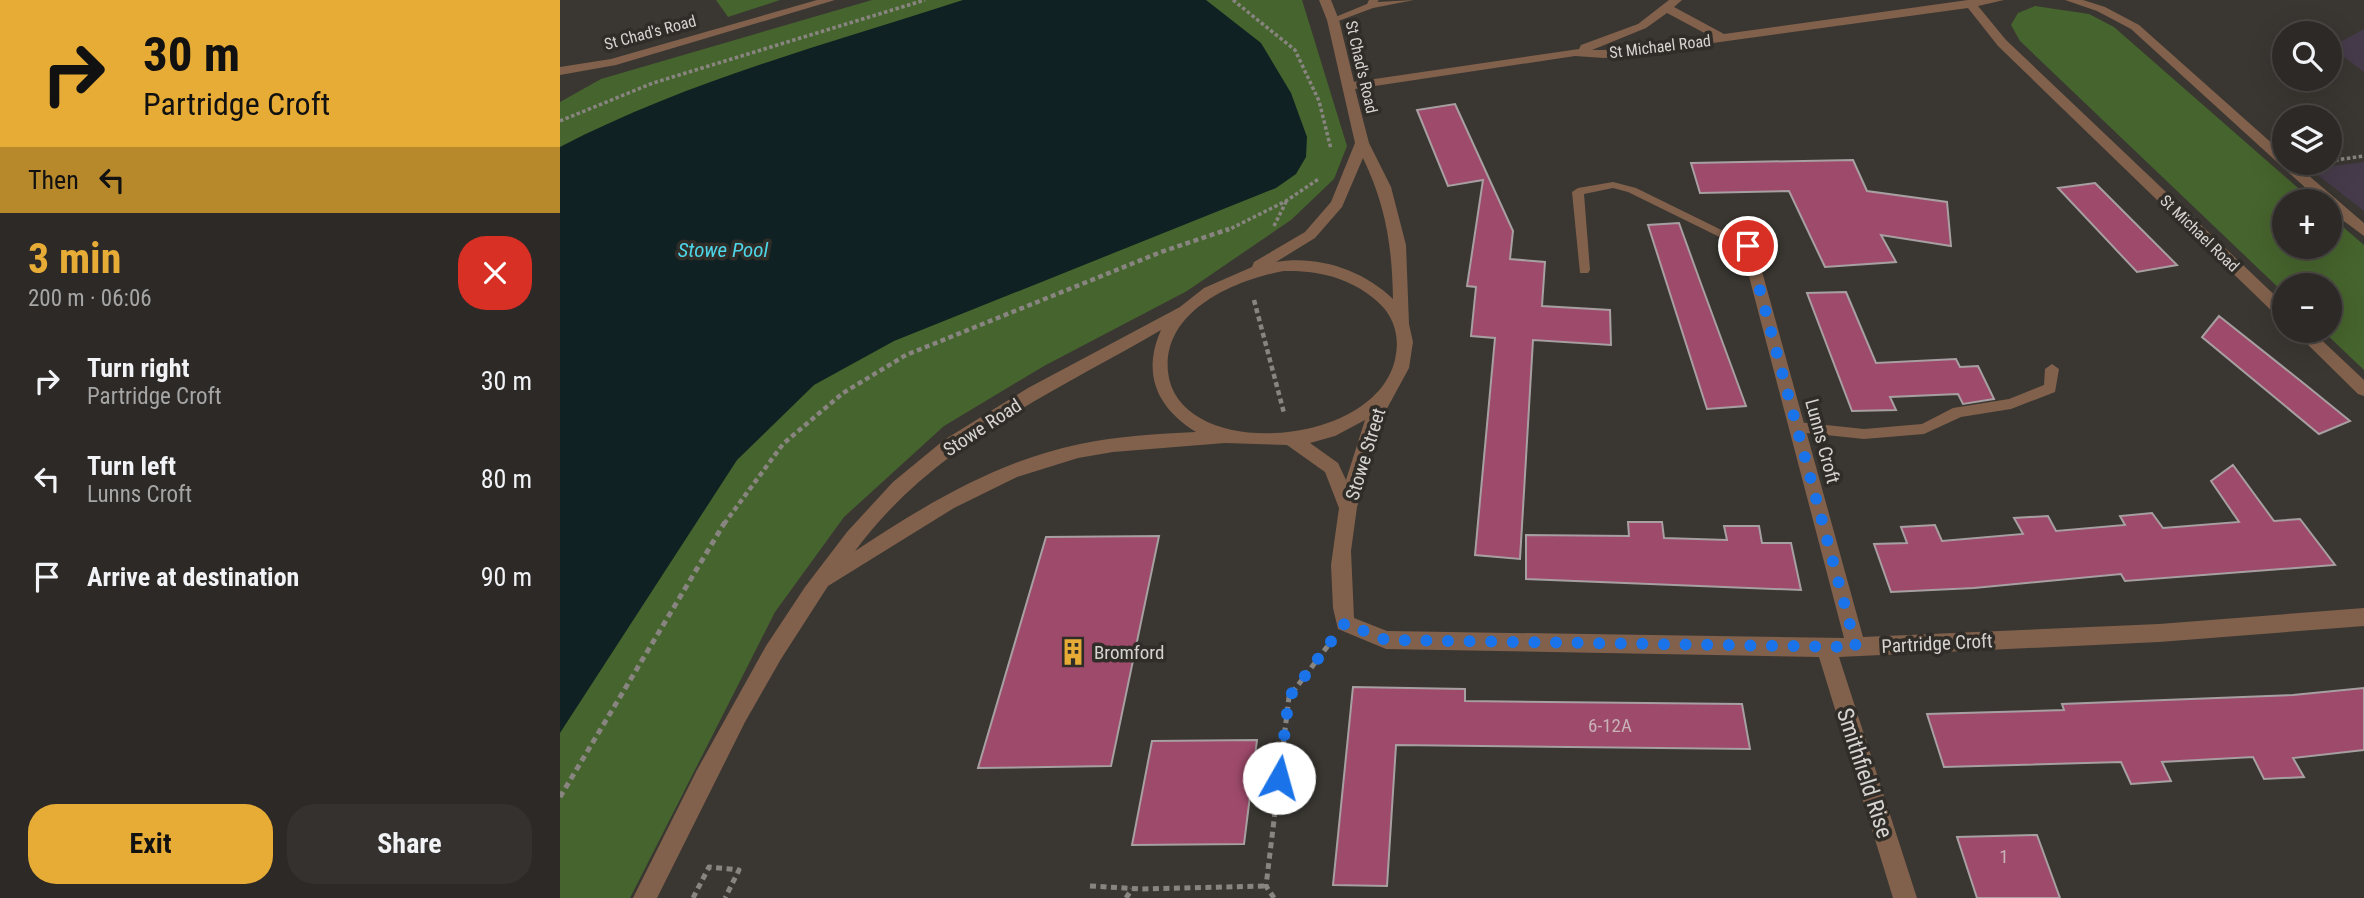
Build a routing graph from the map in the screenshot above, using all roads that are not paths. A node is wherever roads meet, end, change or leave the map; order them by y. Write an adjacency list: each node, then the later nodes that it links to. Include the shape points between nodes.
1 (829, 0): 12 (street, St Chad's Road, via 611,62)
2 (1325, 0): 9 (street, St Chad's Road)
3 (1409, 0): 6 (lane)
4 (1998, 0): 7 (street, St Michael Road)
5 (2080, 1): 15 (street, via 2135,27)
6 (1372, 3): 9 (lane)
7 (1970, 3): 10 (street, St Michael Road); 21 (street, St Michael Road, via 2003,43)
8 (1672, 4): 10 (street); 11 (street, via 1615,38)
9 (1334, 20): 13 (street, St Chad's Road)
10 (1723, 38): 11 (street, St Michael Road, via 1604,54)
11 (1575, 52): 13 (street, St Michael Road)
12 (560, 71)
13 (1349, 86): 14 (street, St Chad's Road)
14 (1362, 143): 20 (street, St Chad's Road, via 1337,204 1310,235); 23 (street, St Chad's Road, via 1384,187 1399,245)
15 (2315, 189)
16 (2342, 213): 17 (street)
17 (2364, 231)
18 (1748, 246): 19 (lane, via 1662,202 1613,185 1578,192); 28 (street, Lunns Croft)
19 (1584, 270)
20 (1247, 273): 22 (street, via 1213,288); 23 (street, via 1284,266 1350,275 1385,297)
21 (2272, 301)
22 (1185, 309): 29 (street, via 1165,338 1159,360 1164,389 1182,415); 32 (street, Stowe Road, via 949,446 880,507)
23 (1402, 323): 27 (street, St Chad's Road, via 1406,345 1399,375)
24 (2315, 343): 26 (street)
25 (2052, 369): 28 (lane, via 2050,388 2011,404 1958,412 1924,429 1864,434)
26 (2364, 390)
27 (1382, 399): 30 (street, Stowe Road, via 1353,421 1315,437); 31 (street, Stowe Street)
28 (1797, 427): 35 (street, Lunns Croft)
29 (1221, 437): 30 (street, Stowe Road); 32 (street, Stowe Road, via 1079,451 999,475 915,520)
30 (1292, 440): 31 (street, Stowe Street, via 1332,468)
31 (1348, 509): 34 (street, Stowe Street, via 1339,572)
32 (814, 588): 37 (street, Stowe Road, via 710,769)
33 (2364, 617): 35 (street, Partridge Croft, via 2159,633)
34 (1345, 623): 36 (street, Partridge Croft, via 1386,640)
35 (1856, 647): 36 (street, Partridge Croft)
36 (1826, 648): 38 (street, Smithfield Rise)
37 (645, 898)
38 (1905, 898)

